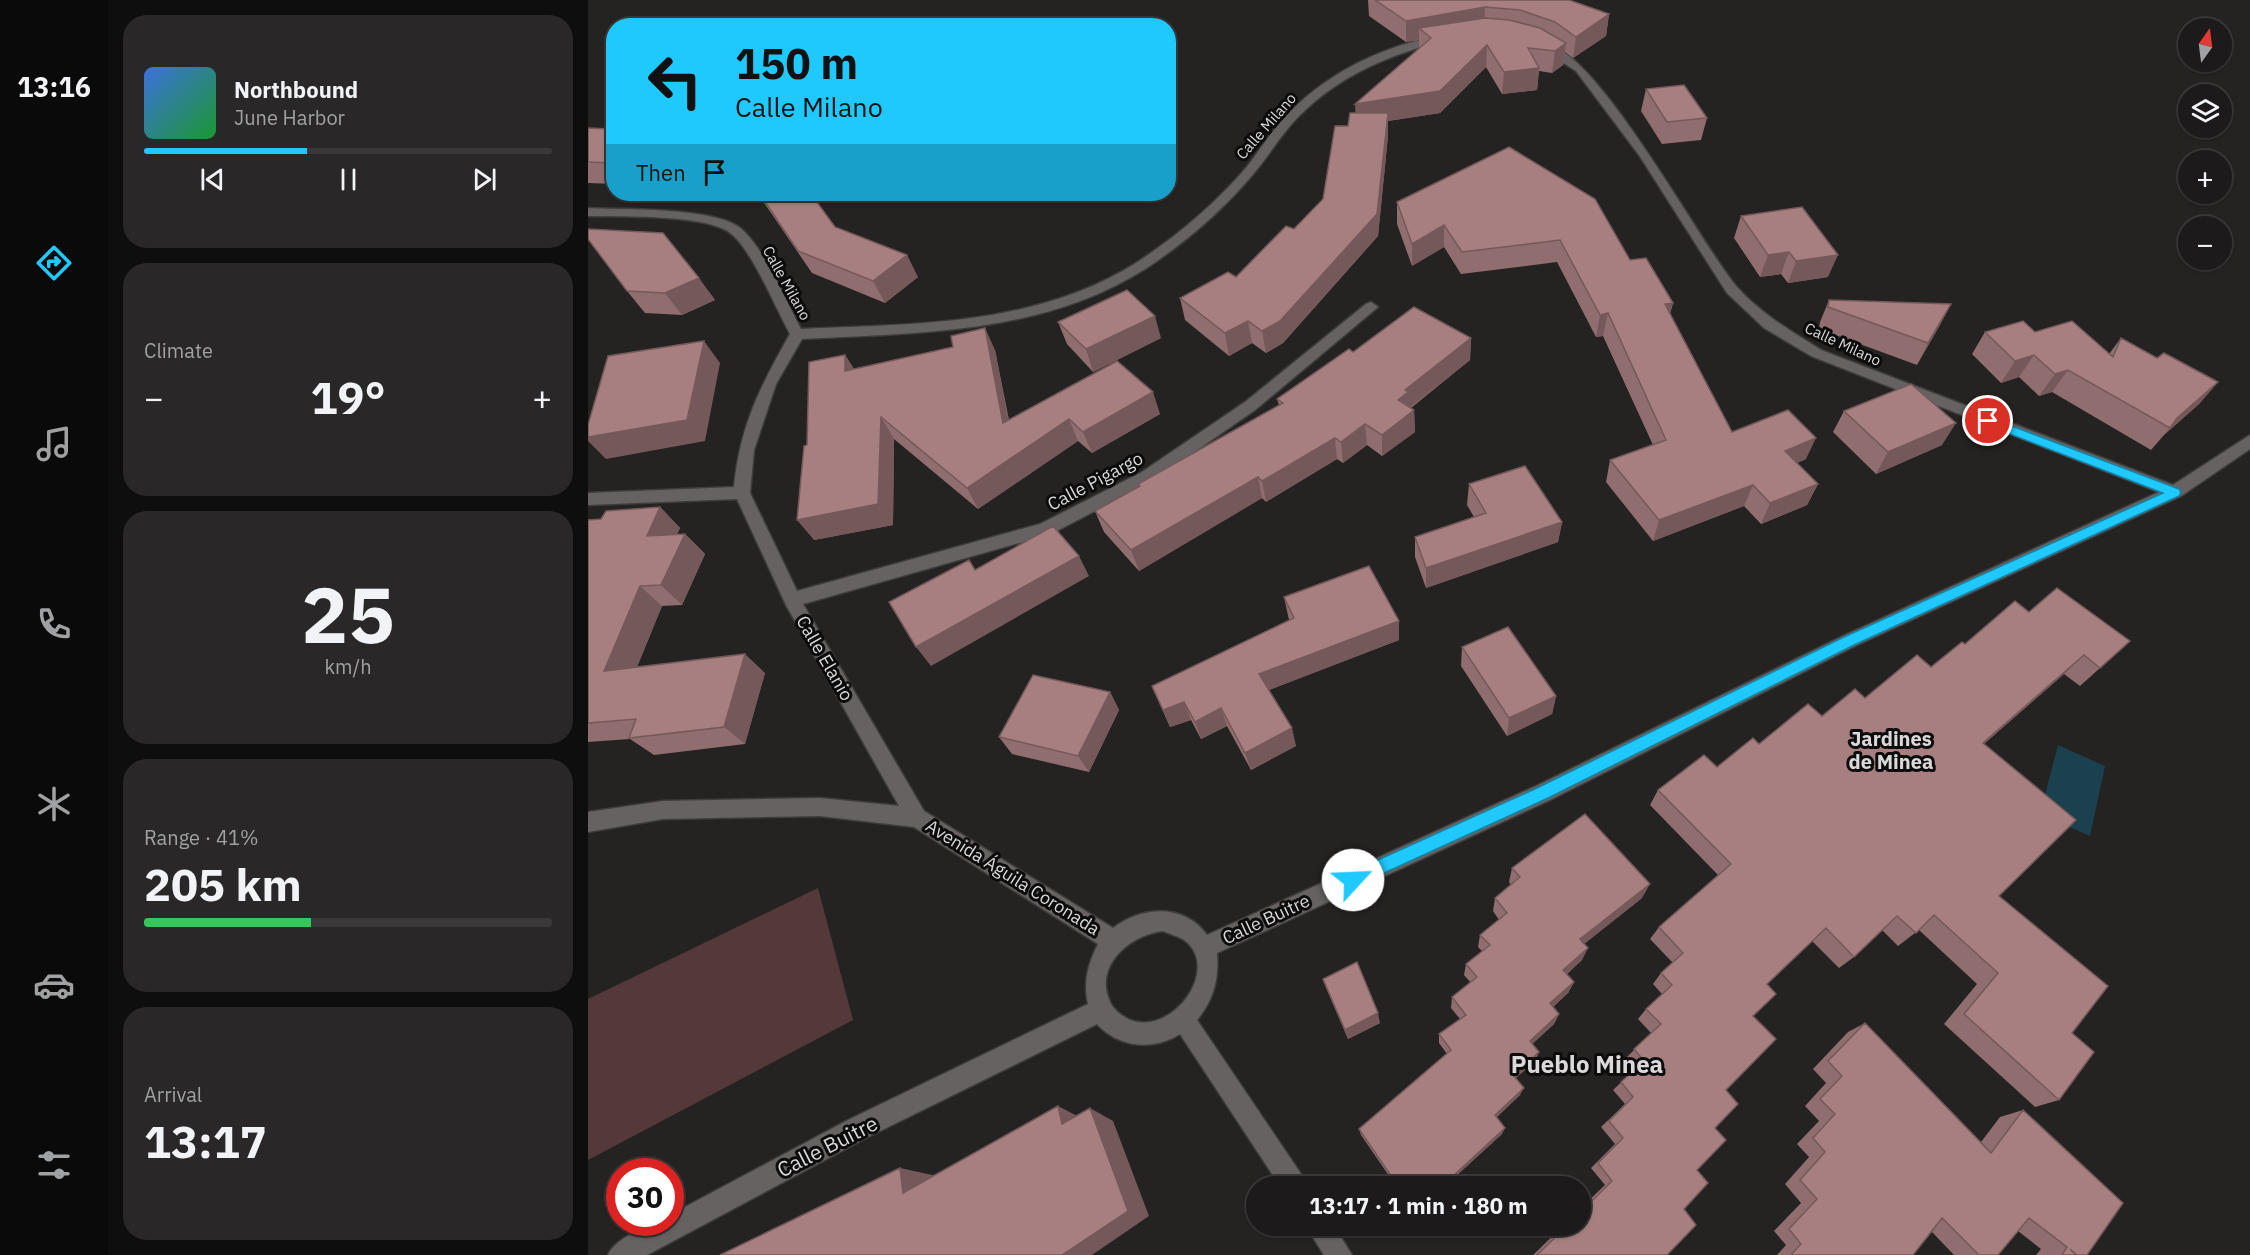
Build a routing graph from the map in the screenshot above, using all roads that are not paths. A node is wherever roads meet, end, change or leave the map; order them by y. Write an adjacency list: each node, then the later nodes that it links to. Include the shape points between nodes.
1 (1457, 36): 5 (street, Calle Milano, via 1398,50 1328,85 1294,114 1242,179 1199,221 1140,266 1087,295 1025,315 934,327)
2 (1529, 41): 7 (street, Calle Milano, via 1547,47 1580,69 1644,154 1732,290 1769,325 1816,353)
3 (588, 212): 5 (street, Calle Milano, via 692,218 734,229 752,253)
4 (1371, 307): 10 (street, Calle Pigargo, via 1250,406 1148,476 1045,529)
5 (797, 334): 8 (street, via 769,384 750,439)
6 (2250, 441): 7 (street, Calle Buitre)
7 (2175, 492): 14 (street, Calle Buitre, via 1849,641 1543,793)
8 (742, 494): 9 (street); 10 (street, Calle Elanio)
9 (588, 499)
10 (792, 600): 11 (street, Calle Elanio)
11 (917, 818): 12 (street, Avenida Águila Coronada, via 820,807 663,810); 13 (street, Avenida Águila Coronada)
12 (588, 822)
13 (1114, 941): 14 (street, via 1146,922 1163,921 1194,933); 15 (street, via 1097,974)
14 (1205, 947): 16 (street, via 1209,966 1207,986)
15 (1101, 1010): 16 (street, via 1119,1027 1146,1035); 19 (street, Calle Buitre, via 857,1129)
16 (1184, 1020): 17 (street)
17 (1287, 1176)
18 (1326, 1236): 20 (street)
19 (621, 1255)
20 (1339, 1255)

